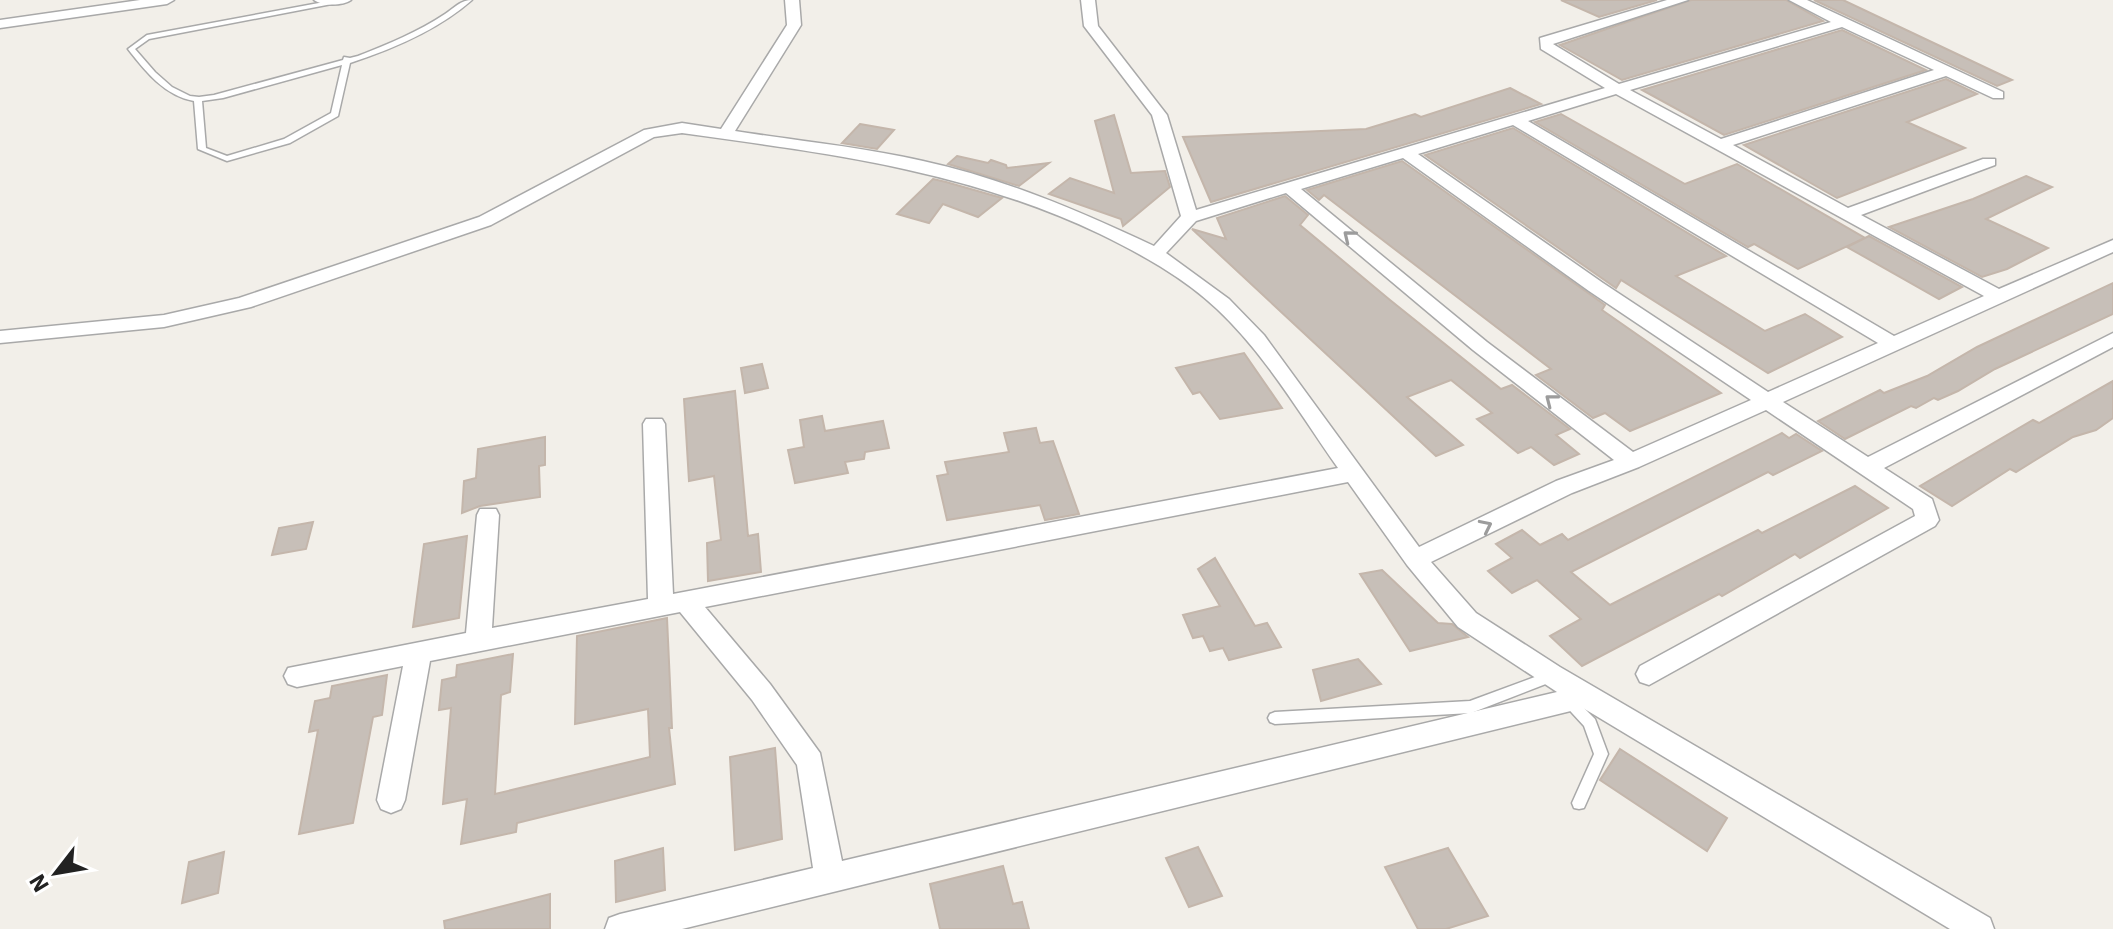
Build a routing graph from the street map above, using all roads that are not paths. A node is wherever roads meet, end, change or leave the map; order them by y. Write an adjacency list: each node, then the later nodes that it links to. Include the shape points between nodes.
1 (167, 0): 9 (street)
2 (469, 0): 10 (lane, via 394,46)
3 (792, 0): 16 (street, via 794,25)
4 (1088, 0): 22 (street, via 1091,26 1159,115)
5 (1681, 0): 12 (street, via 1545,41 1552,51)
6 (1796, 0): 8 (street)
7 (333, 1): 14 (lane, via 147,37 131,49 173,92)
8 (1844, 22): 11 (street); 12 (street)
9 (0, 24)
10 (347, 59): 14 (lane); 14 (lane, via 335,114 287,141 227,159 202,149)
11 (1946, 71): 13 (street); 17 (street)
12 (1617, 89): 15 (street); 17 (street)
13 (1998, 95)
14 (198, 100)
15 (1515, 120): 18 (street); 28 (street)
16 (725, 134): 24 (street, via 921,165 978,180 1053,205); 26 (street, via 682,128 650,133 485,221 244,303 164,321)
17 (1721, 144): 21 (street)
18 (1404, 151): 20 (street); 29 (street, via 1596,287)
19 (1989, 162): 21 (street)
20 (1289, 187): 22 (street); 31 (street, one-way to 20, via 1480,346)
21 (1847, 214): 25 (street)
22 (1190, 217): 24 (street)
23 (2113, 245): 25 (street)
24 (1156, 254): 33 (street, via 1213,295 1257,339)
25 (2000, 297): 28 (street)
26 (0, 337)
27 (2113, 339): 32 (street)
28 (1894, 344): 29 (street)
29 (1770, 400): 31 (street); 32 (street)
30 (654, 424): 36 (street)
31 (1631, 462): 35 (street, one-way to 31, via 1564,487)
32 (1869, 466): 39 (street, via 1924,505 1927,520)
33 (1354, 473): 35 (street); 36 (street)
34 (488, 515): 37 (street)
35 (1415, 559): 40 (street, via 1467,620)
36 (672, 602): 37 (street); 46 (street, via 761,692 810,762)
37 (478, 643): 38 (street)
38 (418, 654): 41 (street); 44 (street)
39 (1649, 674)
40 (1551, 675): 42 (street); 43 (lane, via 1471,707)
41 (297, 676)
42 (1579, 698): 45 (lane, via 1601,754); 46 (street); 48 (street)
43 (1275, 718)
44 (391, 800)
45 (1579, 803)
46 (830, 879): 47 (street)
47 (620, 929)
48 (1979, 929)

